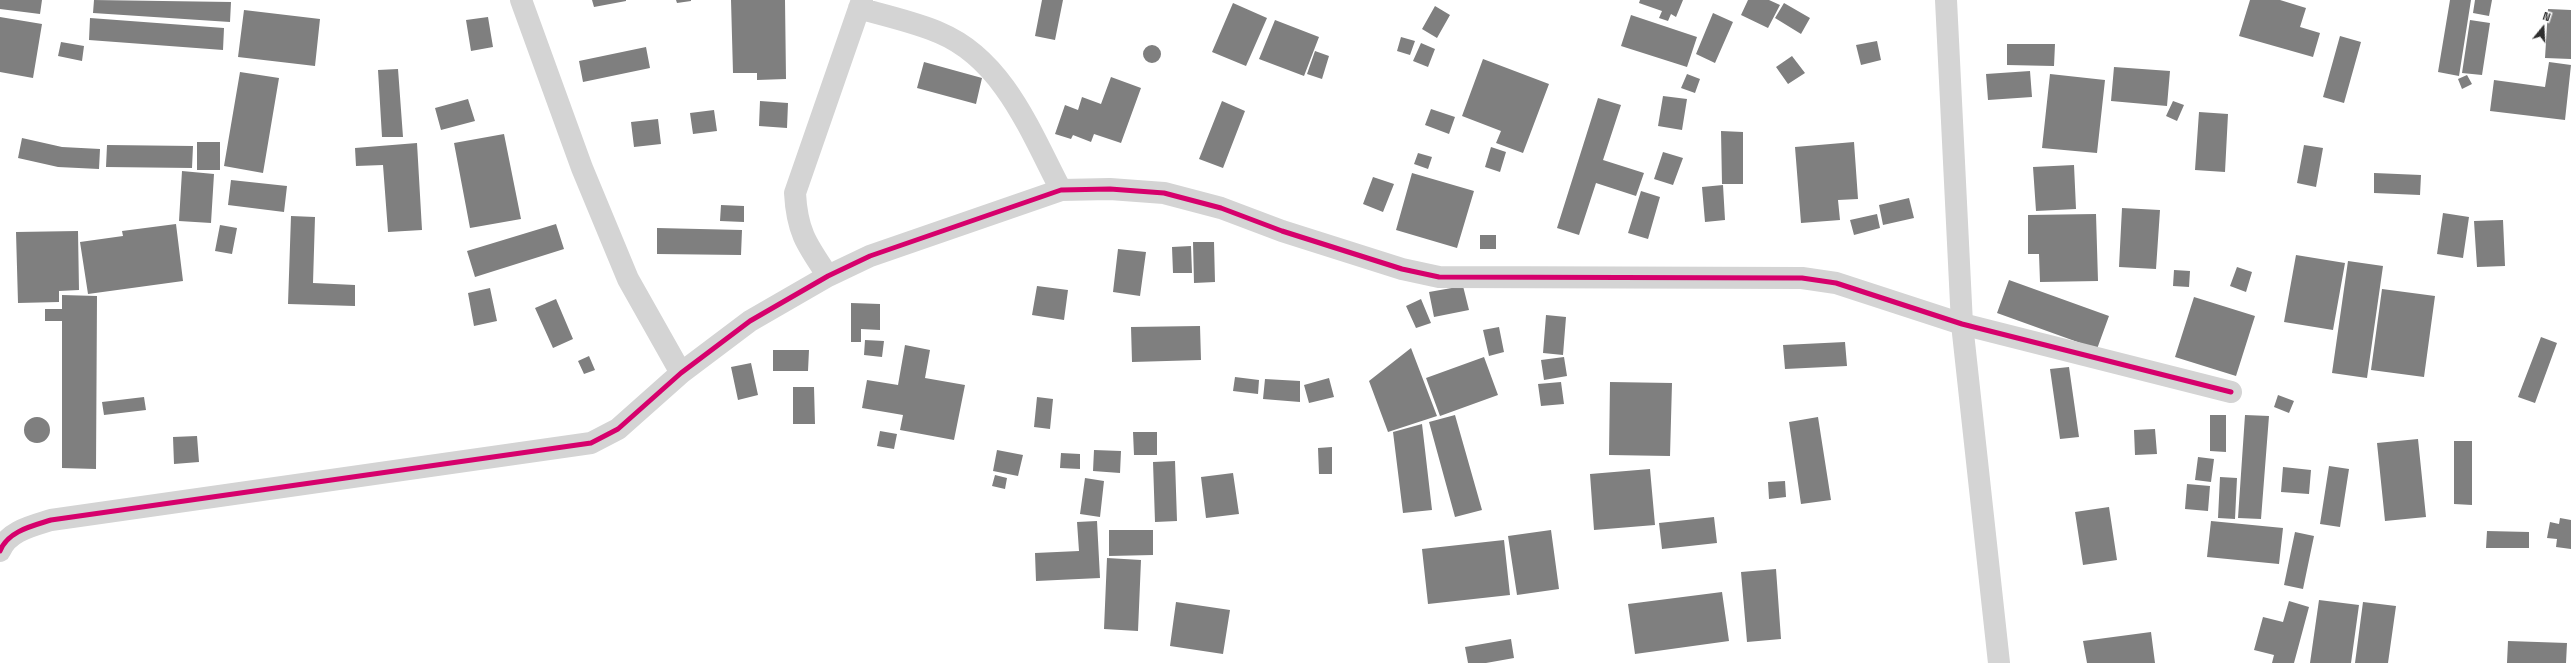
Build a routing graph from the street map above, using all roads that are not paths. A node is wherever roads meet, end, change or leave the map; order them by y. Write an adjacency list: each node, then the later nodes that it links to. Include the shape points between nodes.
1 (521, 0): 7 (street, via 582,168 628,279)
2 (1946, 0): 6 (street)
3 (860, 4): 4 (street, via 941,33 979,57 999,79); 5 (street, via 795,193 796,216 805,242)
4 (1061, 190): 5 (street, via 870,256); 6 (street, via 1110,188 1164,193 1220,208 1282,231 1402,268 1439,276 1802,278 1836,283)
5 (828, 276): 7 (street, via 750,321)
6 (1962, 324): 8 (street); 10 (street)
7 (681, 373): 9 (street, via 618,429 591,443 51,520 22,529 3,543)
8 (2231, 392)
9 (0, 551)
10 (1999, 663)

